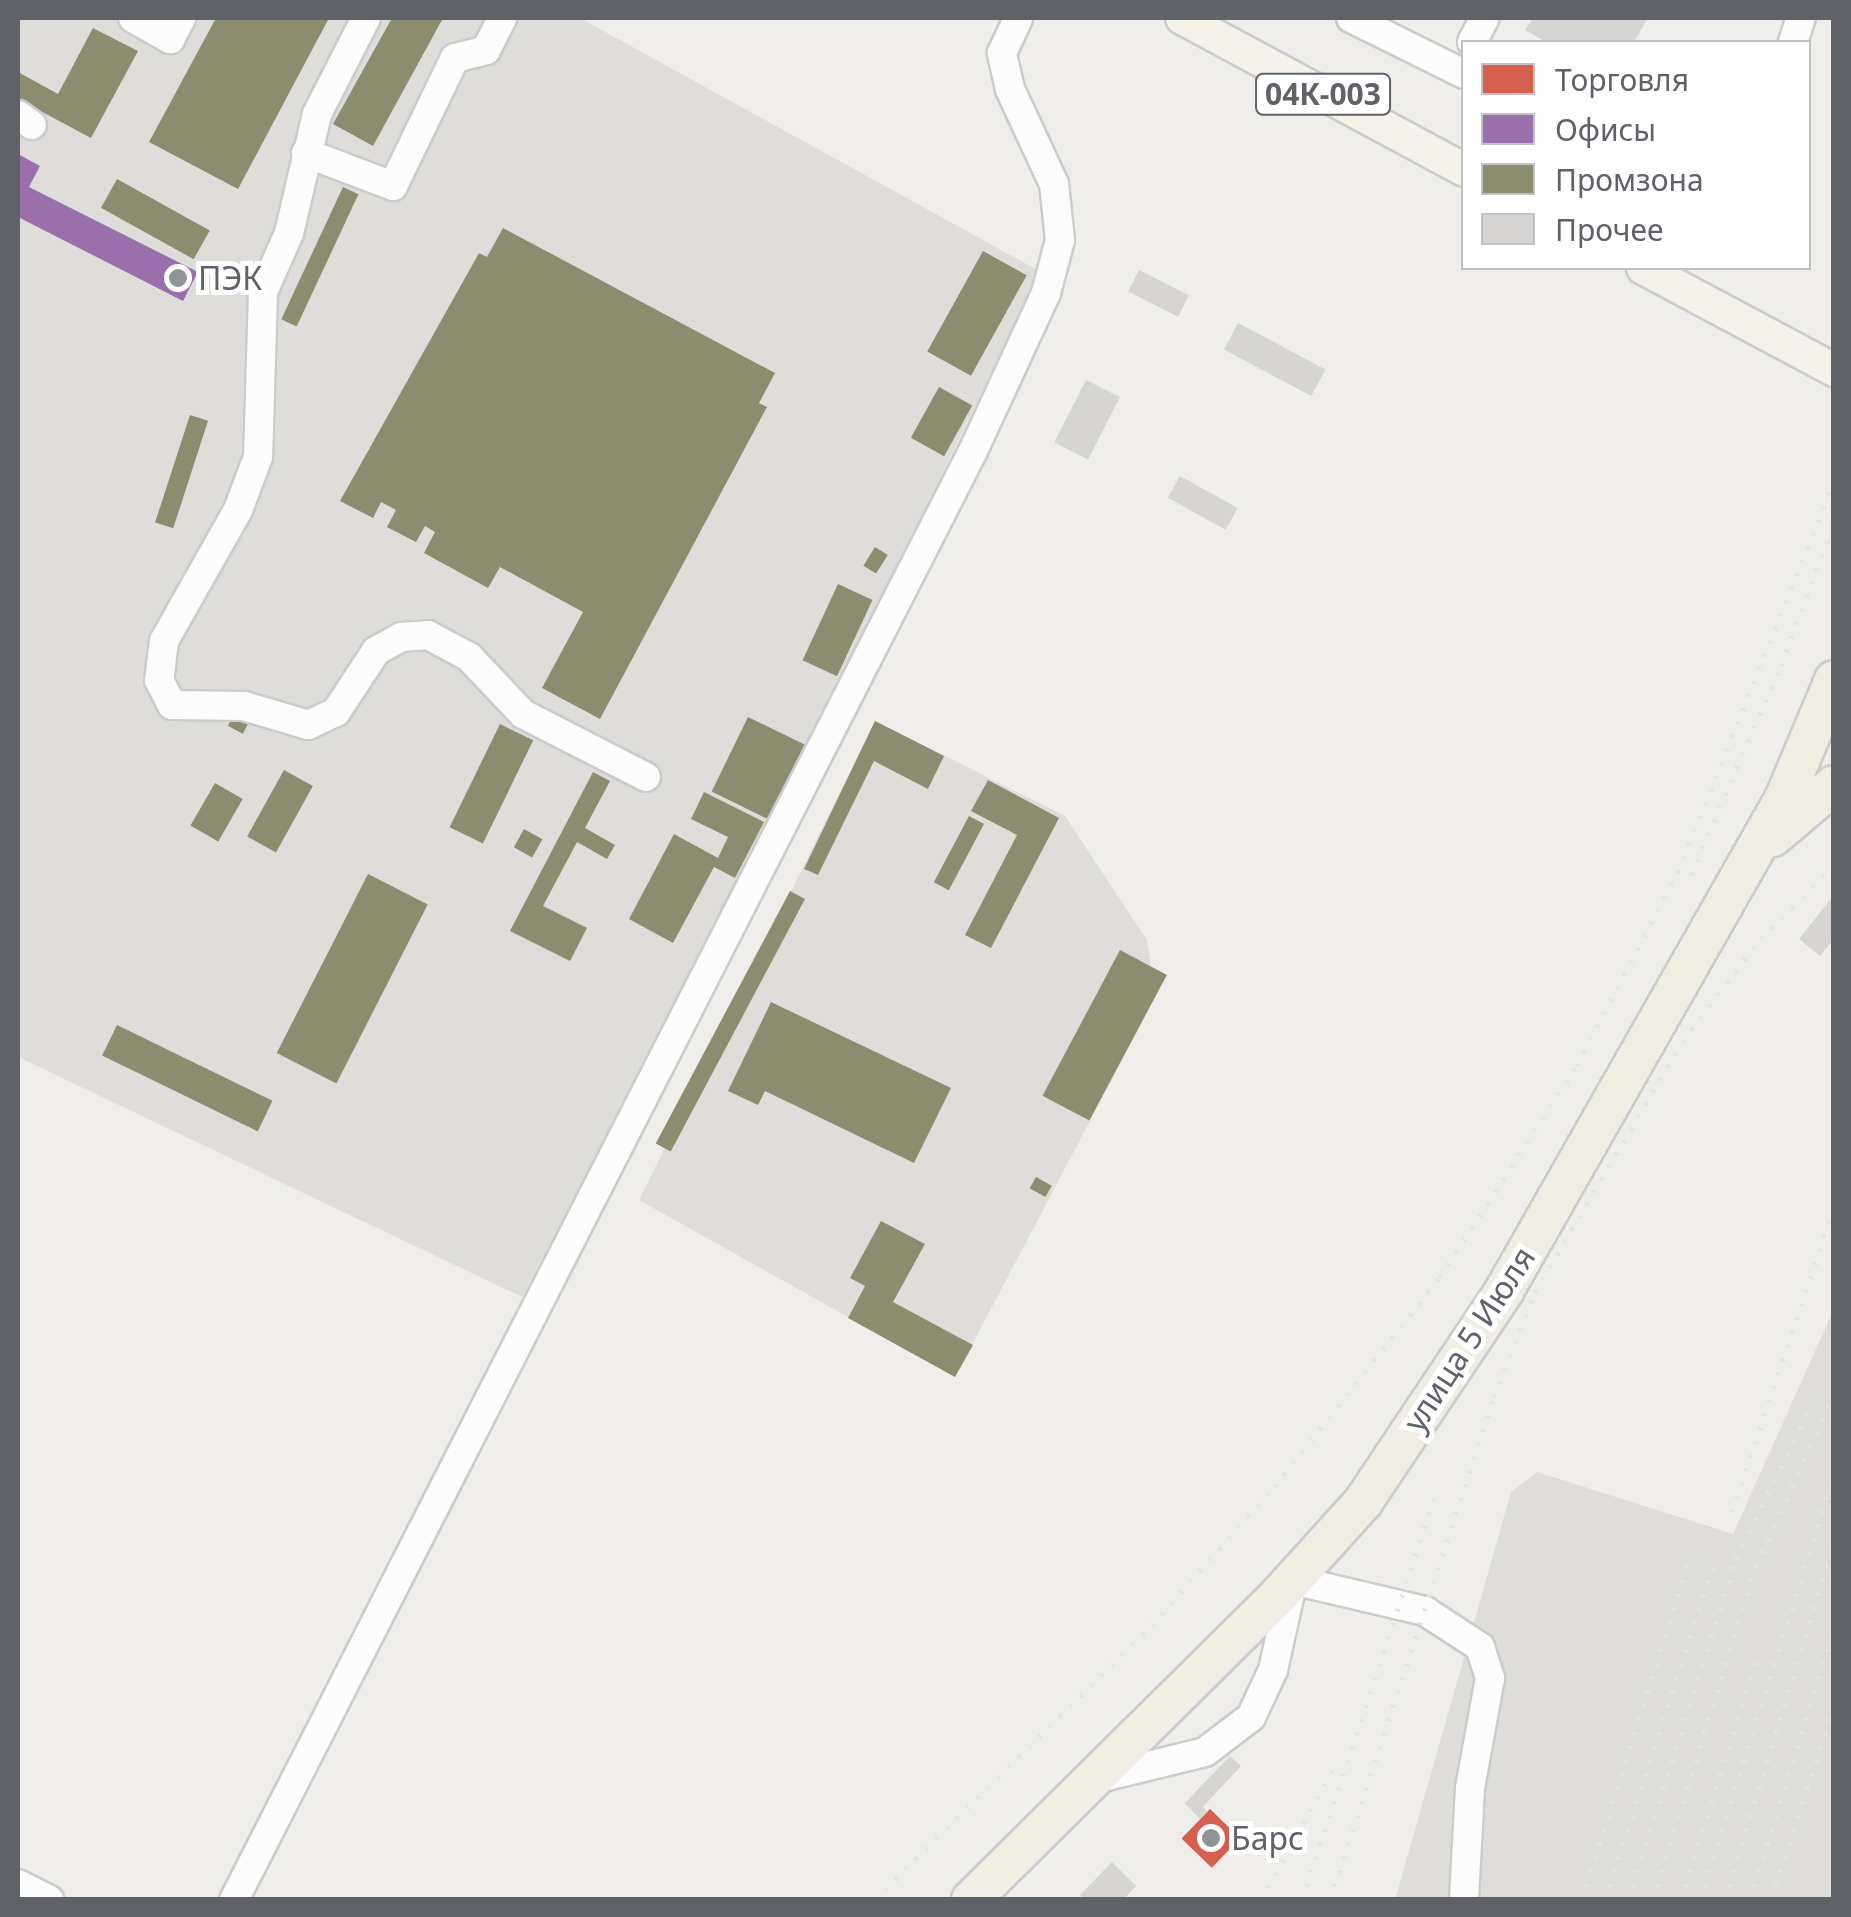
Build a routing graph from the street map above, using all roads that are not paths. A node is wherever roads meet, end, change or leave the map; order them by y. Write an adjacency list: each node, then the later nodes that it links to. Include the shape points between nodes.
1 (133, 18): 2 (street, via 170,39)
2 (181, 18)
3 (366, 18): 11 (street, via 317,114)
4 (502, 18): 11 (street, via 486,50 455,58 393,186)
5 (1018, 18): 23 (street, via 1002,53 1010,88 1054,184 1060,240 1046,293 974,452)
6 (1182, 18): 12 (main road, 04К-003)
7 (1351, 18): 10 (street)
8 (1485, 18): 9 (street)
9 (1473, 40)
10 (1461, 68)
11 (306, 153): 16 (street, via 288,233 263,292 258,456 238,510 164,641 159,680 172,705 244,706 308,725 322,721 376,652 400,636 428,635 470,657 524,714)
12 (1461, 168)
13 (1647, 270): 14 (main road)
14 (1834, 370)
15 (1833, 684): 18 (highway, улица 5 Июля, via 1790,785)
16 (646, 778)
17 (1834, 785): 18 (highway)
18 (1746, 864): 19 (highway, улица 5 Июля, via 1504,1291 1363,1502)
19 (1293, 1580): 20 (highway, улица 5 Июля); 20 (street, via 1273,1670 1251,1716 1205,1752); 25 (street, via 1425,1610 1480,1647 1490,1678 1470,1788)
20 (1092, 1780): 24 (highway, улица 5 Июля)
21 (18, 1884): 22 (street)
22 (49, 1900)
23 (234, 1900)
24 (971, 1900)
25 (1464, 1900)

